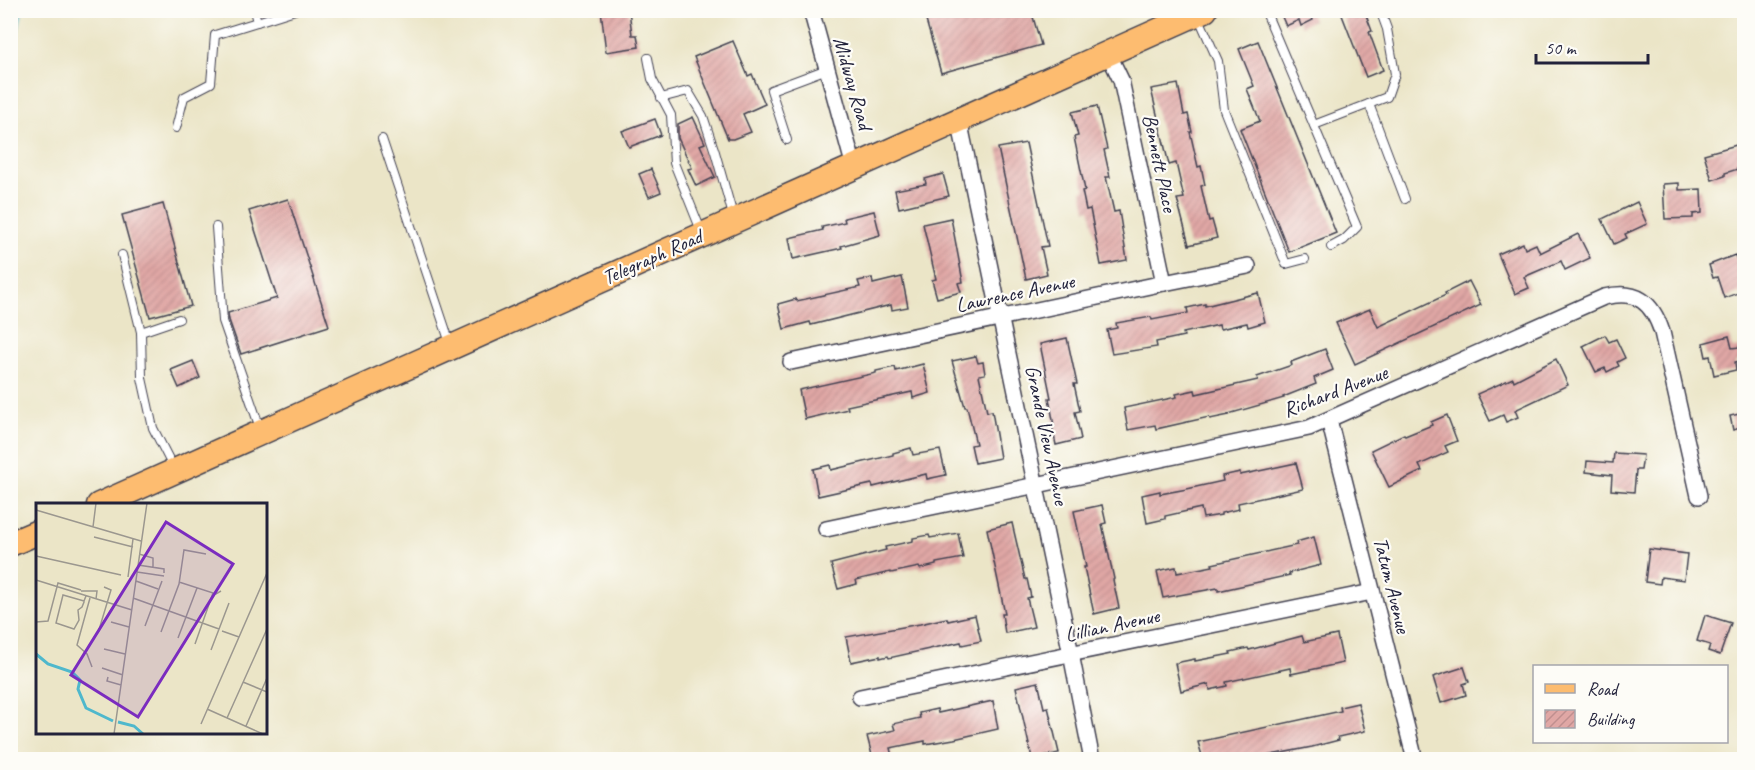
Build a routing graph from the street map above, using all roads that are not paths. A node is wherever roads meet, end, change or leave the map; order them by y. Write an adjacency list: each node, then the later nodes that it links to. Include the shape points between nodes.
1 (254, 10): 7 (lane)
2 (295, 10): 7 (lane)
3 (811, 10): 10 (street, Midway Road)
4 (1265, 10): 14 (lane)
5 (1380, 10): 12 (lane, via 1395,74 1387,97)
6 (1201, 12): 8 (main road, Telegraph Road); 25 (lane, via 1218,61 1224,110 1286,264)
7 (257, 22): 15 (lane, via 215,35 211,83 184,97)
8 (1108, 53): 13 (main road, Telegraph Road); 27 (street, Bennett Place, via 1121,81)
9 (648, 58): 11 (lane, via 652,79)
10 (827, 69): 17 (lane, via 771,90); 18 (street, Midway Road)
11 (662, 98): 20 (lane, via 687,92 703,116); 22 (lane, via 671,115 674,163)
12 (1369, 104): 14 (lane); 19 (lane)
13 (959, 120): 18 (main road, Telegraph Road); 28 (street, Grande View Avenue)
14 (1314, 125): 23 (lane, via 1357,227)
15 (176, 129)
16 (382, 139): 31 (lane)
17 (787, 140)
18 (854, 166): 20 (main road, Telegraph Road)
19 (1405, 199)
20 (734, 220): 22 (main road, Telegraph Road)
21 (216, 227): 34 (lane, via 223,321)
22 (702, 235): 31 (main road, Telegraph Road)
23 (1330, 247)
24 (122, 255): 30 (lane)
25 (1305, 259)
26 (1248, 266): 27 (street, Lawrence Avenue)
27 (1164, 282): 28 (street, Lawrence Avenue)
28 (1001, 318): 32 (street, Lawrence Avenue); 36 (street, Grande View Avenue)
29 (179, 319): 30 (lane)
30 (141, 332): 35 (lane, via 142,378 153,428)
31 (452, 347): 34 (main road, Telegraph Road)
32 (791, 362)
33 (1329, 420): 36 (street, Richard Avenue, via 1309,428); 37 (street, Richard Avenue, via 1604,297 1629,294 1646,303 1662,332); 42 (street, Tatum Avenue)
34 (262, 432): 35 (main road, Telegraph Road)
35 (175, 471): 38 (main road, Telegraph Road)
36 (1036, 485): 39 (street, Richard Avenue); 43 (street, Grande View Avenue)
37 (1699, 496)
38 (101, 503)
39 (826, 529)
40 (36, 533): 41 (main road)
41 (10, 544)
42 (1372, 592): 43 (street, Lillian Avenue); 46 (street, Tatum Avenue)
43 (1071, 654): 44 (street, Lillian Avenue); 45 (street, Grande View Avenue)
44 (860, 697)
45 (1092, 759)
46 (1413, 759)

